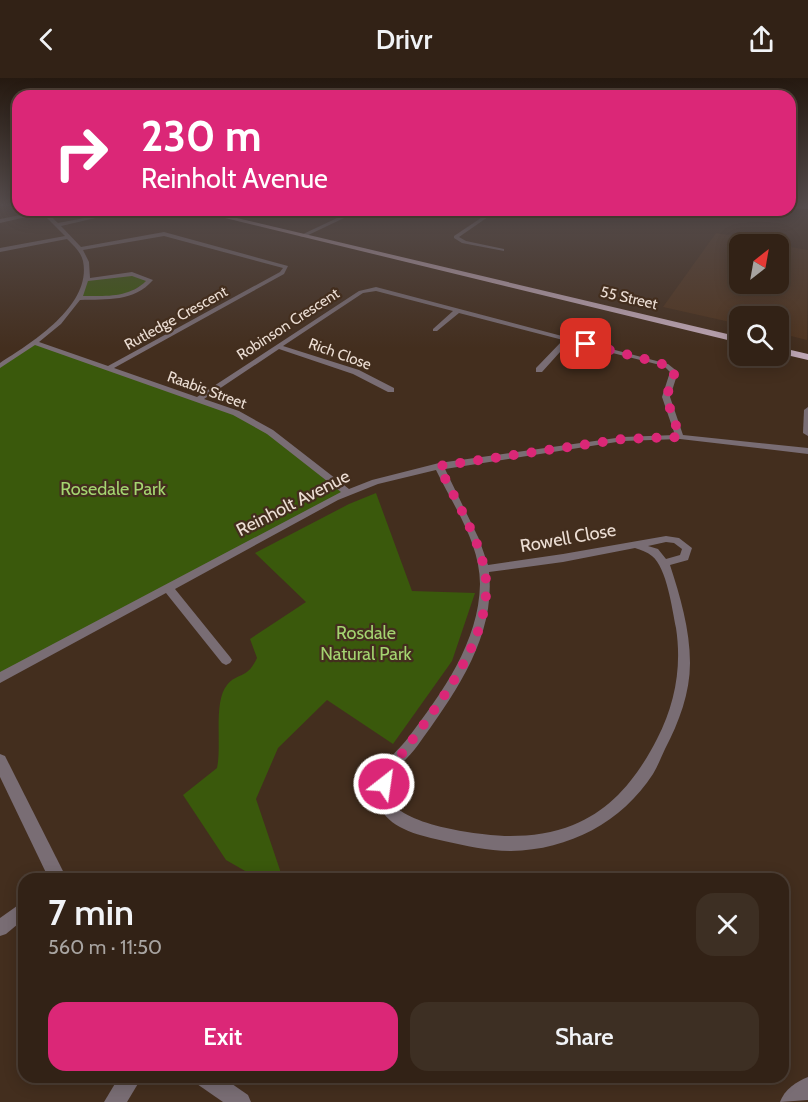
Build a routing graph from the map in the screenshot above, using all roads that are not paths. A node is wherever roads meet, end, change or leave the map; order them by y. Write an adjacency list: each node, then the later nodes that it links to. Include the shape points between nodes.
1 (82, 253): 4 (street, via 87,263)
2 (233, 253): 15 (street, Rutledge Crescent, via 286,267)
3 (374, 253): 8 (main road, 55 Street)
4 (86, 280): 5 (street); 5 (street, via 132,274 150,280 117,298)
5 (78, 298): 10 (street)
6 (459, 310): 7 (street); 9 (street, Robinson Crescent); 11 (street, Robinson Crescent, via 368,289)
7 (435, 330)
8 (729, 337)
9 (568, 339): 16 (street); 21 (street, Robinson Crescent, via 674,370 666,397)
10 (35, 343): 14 (street); 15 (street, Raabis Street)
11 (278, 347): 17 (street, Rich Close, via 356,372); 18 (street, Robinson Crescent)
12 (789, 353): 13 (main road)
13 (808, 357)
14 (0, 366)
15 (109, 368): 18 (street, Raabis Street)
16 (539, 370)
17 (391, 390)
18 (199, 399): 24 (street, Raabis Street, via 260,426)
19 (808, 410): 20 (street)
20 (808, 434)
21 (680, 437): 22 (street, Reinholt Avenue); 23 (street, Reinholt Avenue, via 623,439)
22 (808, 451)
23 (439, 466): 24 (street, Reinholt Avenue); 27 (street)
24 (347, 492): 28 (street, Reinholt Avenue)
25 (637, 545): 26 (street, Rowell Close, via 654,552); 26 (street, via 671,539 687,548 684,556); 27 (street, Rowell Close)
26 (664, 563): 27 (street, via 680,634 684,673 675,712 653,766 626,800 584,828 558,838 497,844 458,839 404,822 392,813 383,794 387,774 428,720 472,645 483,608)
27 (484, 569)
28 (168, 588): 29 (street); 30 (street, Reinholt Avenue)
29 (226, 660)
30 (0, 678)
31 (0, 761): 32 (street)
32 (55, 873)
33 (18, 914): 34 (street)
34 (0, 928)
35 (128, 1083): 38 (street)
36 (213, 1083): 39 (street)
37 (808, 1087): 40 (street)
38 (114, 1102)
39 (241, 1102)
40 (790, 1102)

